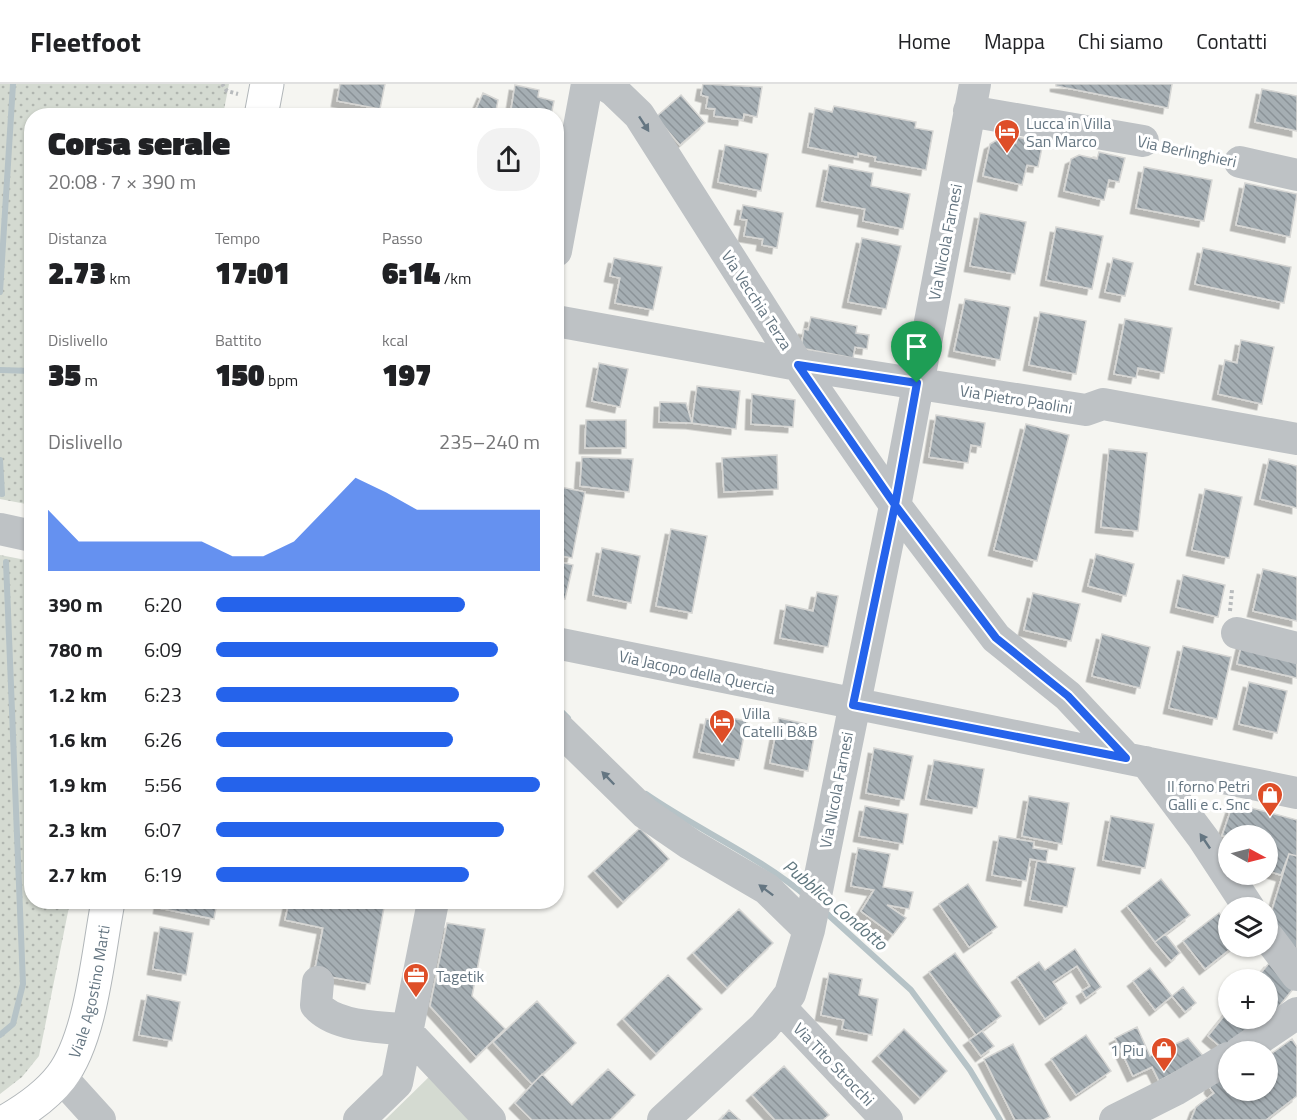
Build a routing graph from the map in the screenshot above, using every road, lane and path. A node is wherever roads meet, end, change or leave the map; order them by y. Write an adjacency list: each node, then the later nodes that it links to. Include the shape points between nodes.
1 (267, 84): 5 (main road)
2 (587, 84): 9 (street)
3 (603, 84): 11 (street, Via Vecchia Terza, one-way to 11, via 639,115)
4 (972, 98): 6 (street, Via Berlinghieri); 12 (street, Via Nicola Farnesi)
5 (262, 108)
6 (1143, 141): 7 (path, Via Berlinghieri)
7 (1240, 162): 8 (street, Via Berlinghieri)
8 (1297, 175)
9 (564, 208)
10 (564, 322): 11 (street, Via Pietro Paolini)
11 (798, 365): 12 (street, Via Pietro Paolini); 14 (street, Via Vecchia Terza)
12 (917, 383): 13 (street, Via Pietro Paolini, via 1086,410 1103,404); 14 (street, Via Nicola Farnesi)
13 (1297, 439)
14 (895, 505): 20 (street, Via Nicola Farnesi); 22 (street, Via Vecchia Terza, via 996,638 1068,696)
15 (0, 529): 16 (street)
16 (24, 534)
17 (1237, 633): 19 (street)
18 (564, 645): 20 (street, Via Jacopo della Quercia)
19 (1297, 648)
20 (853, 705): 22 (street, Via Jacopo della Quercia); 27 (street, Via Nicola Farnesi)
21 (564, 734): 27 (street, one-way to 21, via 767,889 645,813)
22 (1136, 760): 23 (street, Via Jacopo della Quercia); 24 (street, Via Vecchia Terza, one-way to 22, via 1197,829)
23 (1297, 793)
24 (1242, 897)
25 (107, 909): 36 (main road, Viale Agostino Marti, via 84,1028)
26 (432, 909): 33 (street)
27 (810, 925): 31 (street, Via Nicola Farnesi, via 790,994)
28 (1278, 951): 29 (street)
29 (1297, 975)
30 (318, 982): 33 (street, via 316,1005 324,1015)
31 (780, 1007): 41 (street, Via Nicola Farnesi, via 764,1027); 42 (street, Via Tito Strocchi)
32 (1297, 1012): 34 (street)
33 (408, 1031): 39 (street, via 397,1083); 40 (street)
34 (1256, 1041)
35 (1218, 1064): 43 (street)
36 (61, 1077): 37 (main road, Viale Agostino Marti, via 36,1102); 38 (street)
37 (8, 1120)
38 (100, 1120)
39 (359, 1120)
40 (490, 1120)
41 (663, 1120)
42 (887, 1120)
43 (1115, 1120)

